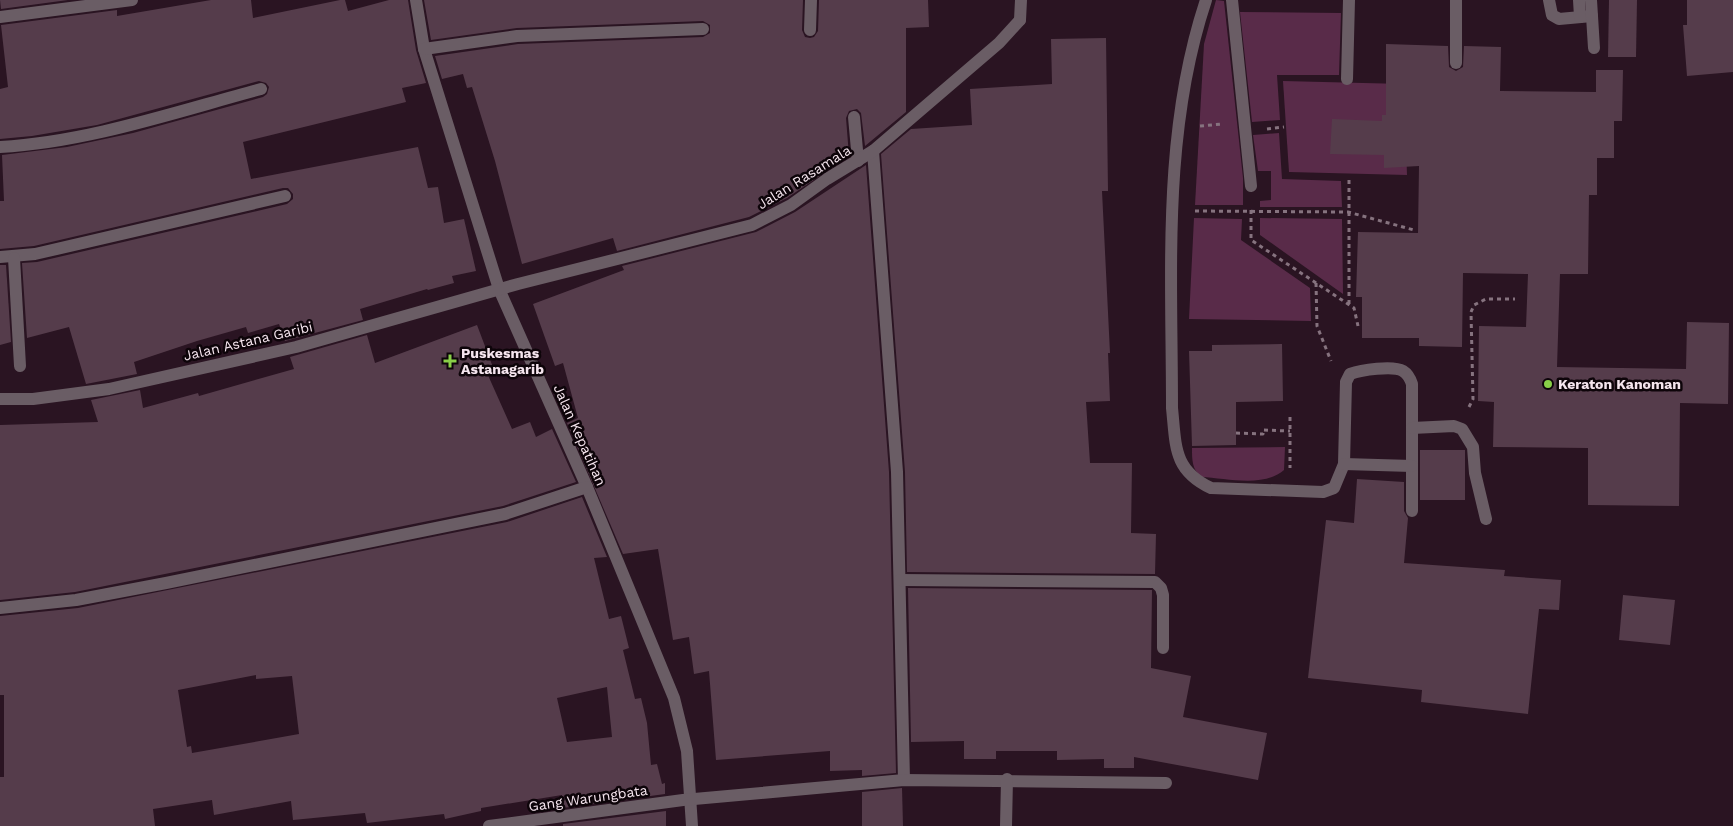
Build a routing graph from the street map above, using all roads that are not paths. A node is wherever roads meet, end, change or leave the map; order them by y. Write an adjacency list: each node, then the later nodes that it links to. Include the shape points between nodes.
1 (132, 0): 13 (street)
2 (416, 0): 17 (street, Jalan Kepatihan)
3 (810, 0): 15 (street)
4 (1021, 0): 23 (street, Jalan Rasamala, via 1020,20 999,43)
5 (1206, 0): 33 (street, via 1177,128 1172,210 1172,408 1176,445 1184,470 1196,481 1212,488 1323,492 1334,488)
6 (1232, 0): 25 (street)
7 (1349, 0): 19 (street)
8 (1456, 0): 18 (street)
9 (1548, 0): 12 (street, via 1552,15 1559,19)
10 (1579, 0): 12 (street)
11 (1591, 0): 12 (street)
12 (1586, 16): 16 (street)
13 (0, 17)
14 (703, 29): 17 (street, via 517,36)
15 (810, 30)
16 (1594, 48)
17 (424, 49): 29 (street, Jalan Kepatihan)
18 (1456, 63)
19 (1347, 80)
20 (261, 89): 22 (street, via 134,124 34,145)
21 (854, 117): 24 (street)
22 (0, 148)
23 (873, 152): 24 (street, Jalan Rasamala); 38 (street, via 897,472)
24 (858, 161): 29 (street, Jalan Rasamala, via 792,205 752,225)
25 (1251, 186)
26 (285, 196): 28 (street)
27 (0, 257): 28 (street)
28 (14, 258): 30 (street)
29 (499, 289): 31 (street, Jalan Astana Garibi, via 296,347 109,389 33,399); 35 (street, Jalan Kepatihan)
30 (20, 366)
31 (0, 399)
32 (1412, 428): 33 (street, via 1412,384 1408,375 1400,369 1364,370 1350,374 1346,382); 34 (street); 37 (street, via 1458,428 1467,435)
33 (1344, 464): 34 (street)
34 (1412, 466): 36 (street)
35 (587, 487): 39 (street, via 504,514 76,600); 44 (street, Jalan Kepatihan, via 674,698 687,751)
36 (1412, 511)
37 (1486, 519)
38 (900, 580): 40 (street, via 1154,582 1161,588 1163,596); 42 (street)
39 (0, 608)
40 (1163, 648)
41 (1007, 779): 42 (street, Gang Warungbata); 43 (street, Gang Warungbata); 47 (street)
42 (904, 780): 44 (street, Gang Warungbata)
43 (1166, 783)
44 (692, 800): 45 (street, Gang Warungbata); 46 (street, Jalan Kepatihan)
45 (489, 826)
46 (692, 826)
47 (1006, 826)

